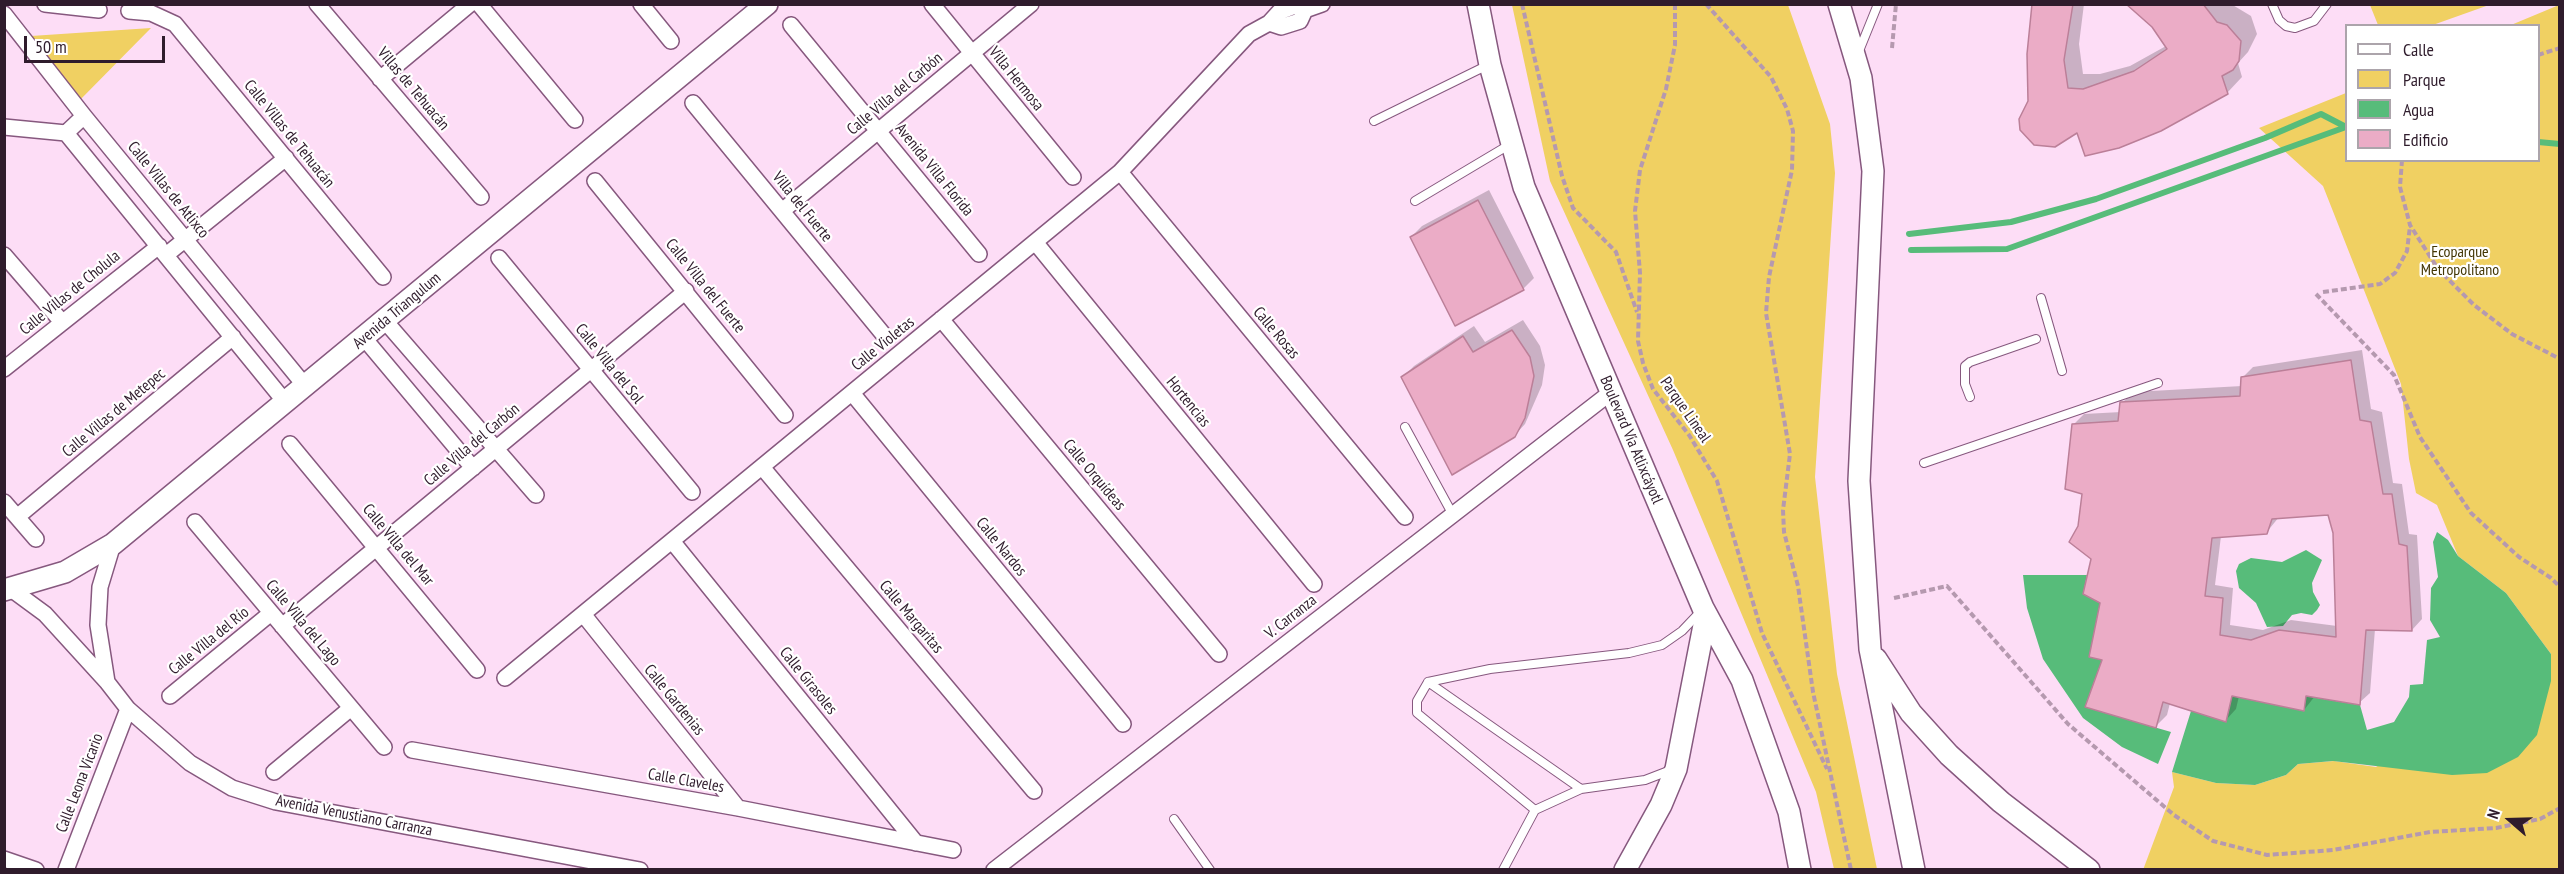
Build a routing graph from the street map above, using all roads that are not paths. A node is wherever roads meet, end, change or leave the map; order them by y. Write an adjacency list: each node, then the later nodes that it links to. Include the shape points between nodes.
1 (45, 4): 15 (street)
2 (317, 4): 23 (street, Villas de Tehuacán)
3 (470, 4): 23 (street)
4 (479, 4): 26 (street)
5 (641, 4): 19 (street)
6 (767, 4): 49 (main road, Avenida Triangulum)
7 (932, 4): 20 (street, Villa Hermosa)
8 (1030, 4): 20 (street, Calle Villa del Carbón)
9 (1322, 4): 33 (street, Calle Violetas, via 1279,12 1249,34)
10 (1478, 4): 22 (main road, Boulevard Vía Atlixcáyotl)
11 (1839, 4): 21 (main road)
12 (1878, 4): 21 (lane)
13 (2272, 4): 14 (lane, via 2279,20 2295,28 2314,21)
14 (2327, 4)
15 (99, 10)
16 (129, 11): 32 (street, Calle Villas de Tehuacán, via 164,17 175,24)
17 (4, 14): 25 (street, Calle Villas de Atlixco)
18 (791, 24): 29 (street, Avenida Villa Florida)
19 (671, 41)
20 (972, 53): 29 (street, Calle Villa del Carbón); 34 (street, Villa Hermosa)
21 (1856, 58): 88 (main road, via 1873,171 1859,481)
22 (1490, 64): 27 (lane); 31 (main road, Boulevard Vía Atlixcáyotl)
23 (381, 79): 36 (street, Villas de Tehuacán)
24 (693, 103): 38 (street, Villa del Fuerte)
25 (84, 116): 30 (street); 39 (street, Calle Villas de Atlixco)
26 (575, 120)
27 (1374, 121)
28 (4, 127): 30 (street)
29 (878, 131): 38 (street, Calle Villa del Carbón); 42 (street, Avenida Villa Florida)
30 (66, 133): 41 (street)
31 (1511, 144): 37 (lane); 61 (main road, Boulevard Vía Atlixcáyotl, via 1524,187)
32 (285, 158): 39 (street, Calle Villas de Cholula); 45 (street, Calle Villas de Tehuacán)
33 (1120, 172): 40 (street, Calle Violetas); 76 (street, Calle Rosas)
34 (1073, 177)
35 (596, 181): 46 (street, Calle Villa del Fuerte)
36 (481, 197)
37 (1415, 201)
38 (782, 211): 51 (street, Villa del Fuerte)
39 (186, 240): 41 (street, Calle Villas de Cholula); 59 (street, Calle Villas de Atlixco)
40 (1035, 242): 48 (street, Calle Violetas); 82 (street, Hortencias)
41 (162, 250): 50 (street, Calle Villas de Cholula); 52 (street)
42 (980, 254)
43 (4, 255): 50 (street)
44 (499, 258): 56 (street, Calle Villa del Sol)
45 (383, 277)
46 (686, 291): 56 (street, Calle Villa del Carbón); 64 (street, Calle Villa del Fuerte)
47 (2041, 298): 57 (lane)
48 (941, 320): 60 (street, Calle Violetas); 89 (street, Calle Orquídeas)
49 (385, 321): 53 (main road, Avenida Triangulum); 67 (street)
50 (62, 322): 55 (street, Calle Villas de Cholula)
51 (883, 334)
52 (233, 337): 63 (street); 75 (street, Calle Villas de Metepec)
53 (364, 338): 59 (main road, Avenida Triangulum); 70 (street)
54 (2036, 339): 62 (lane, via 1965,366)
55 (4, 369)
56 (591, 370): 67 (street, Calle Villa del Carbón); 71 (street, Calle Villa del Sol)
57 (2062, 371)
58 (2158, 383): 68 (lane)
59 (306, 387): 63 (main road, Avenida Triangulum)
60 (852, 393): 69 (street, Calle Violetas); 97 (street, Calle Nardos)
61 (1610, 393): 74 (street, V. Carranza); 84 (main road, Boulevard Vía Atlixcáyotl)
62 (1970, 397)
63 (286, 403): 80 (main road, Avenida Triangulum)
64 (785, 415)
65 (1405, 427): 74 (lane)
66 (290, 444): 81 (street, Calle Villa del Mar)
67 (496, 448): 70 (street, Calle Villa del Carbón); 72 (street)
68 (1924, 463)
69 (762, 467): 79 (street, Calle Violetas); 103 (street, Calle Margaritas)
70 (473, 468): 81 (street, Calle Villa del Carbón)
71 (692, 492)
72 (536, 495)
73 (4, 502): 75 (street)
74 (1453, 515): 113 (street, V. Carranza)
75 (17, 517): 78 (street)
76 (1405, 517)
77 (195, 522): 85 (street, Calle Villa del Lago)
78 (36, 539)
79 (672, 541): 86 (street, Calle Violetas); 107 (street, Calle Girasoles)
80 (113, 544): 83 (main road, Avenida Triangulum, via 65,572); 92 (street, Avenida Venustiano Carranza, via 100,586 98,625)
81 (376, 548): 87 (street, Calle Villa del Carbón); 90 (street, Calle Villa del Mar)
82 (1314, 584)
83 (8, 590): 92 (street, Avenida Venustiano Carranza, via 45,614)
84 (1705, 612): 93 (lane, via 1662,645 1629,653 1490,669); 100 (main road); 117 (main road, Boulevard Vía Atlixcáyotl, via 1742,680 1789,812)
85 (271, 613): 87 (street, Calle Villa del Lago); 94 (street, Calle Villa del Río)
86 (583, 614): 91 (street, Calle Violetas); 104 (street, Calle Gardenias)
87 (282, 626): 95 (street, Calle Villa del Lago)
88 (1869, 650): 118 (main road); 119 (main road, via 1911,713 1949,755 2001,802)
89 (1219, 654)
90 (477, 670)
91 (506, 678)
92 (107, 682): 96 (street, Avenida Venustiano Carranza)
93 (1428, 682): 102 (lane); 105 (lane, via 1416,701 1417,713)
94 (170, 696)
95 (351, 708): 98 (street, Calle Villa del Lago); 101 (street)
96 (128, 709): 111 (street, Calle Leona Vicario); 112 (street, Avenida Venustiano Carranza, via 190,763 232,788 276,802)
97 (1123, 724)
98 (384, 747)
99 (412, 750): 104 (street, Calle Claveles)
100 (1676, 769): 102 (lane, via 1645,780); 116 (main road)
101 (274, 772)
102 (1581, 789): 105 (lane)
103 (1034, 790)
104 (738, 808): 107 (street, Calle Claveles)
105 (1535, 810): 115 (lane)
106 (1174, 819): 114 (lane)
107 (916, 843): 108 (street, Calle Claveles)
108 (952, 850)
109 (4, 859): 110 (street)
110 (36, 870)
111 (66, 870)
112 (640, 870)
113 (994, 870)
114 (1210, 870)
115 (1503, 870)
116 (1625, 870)
117 (1800, 870)
118 (1914, 870)
119 (2089, 870)

